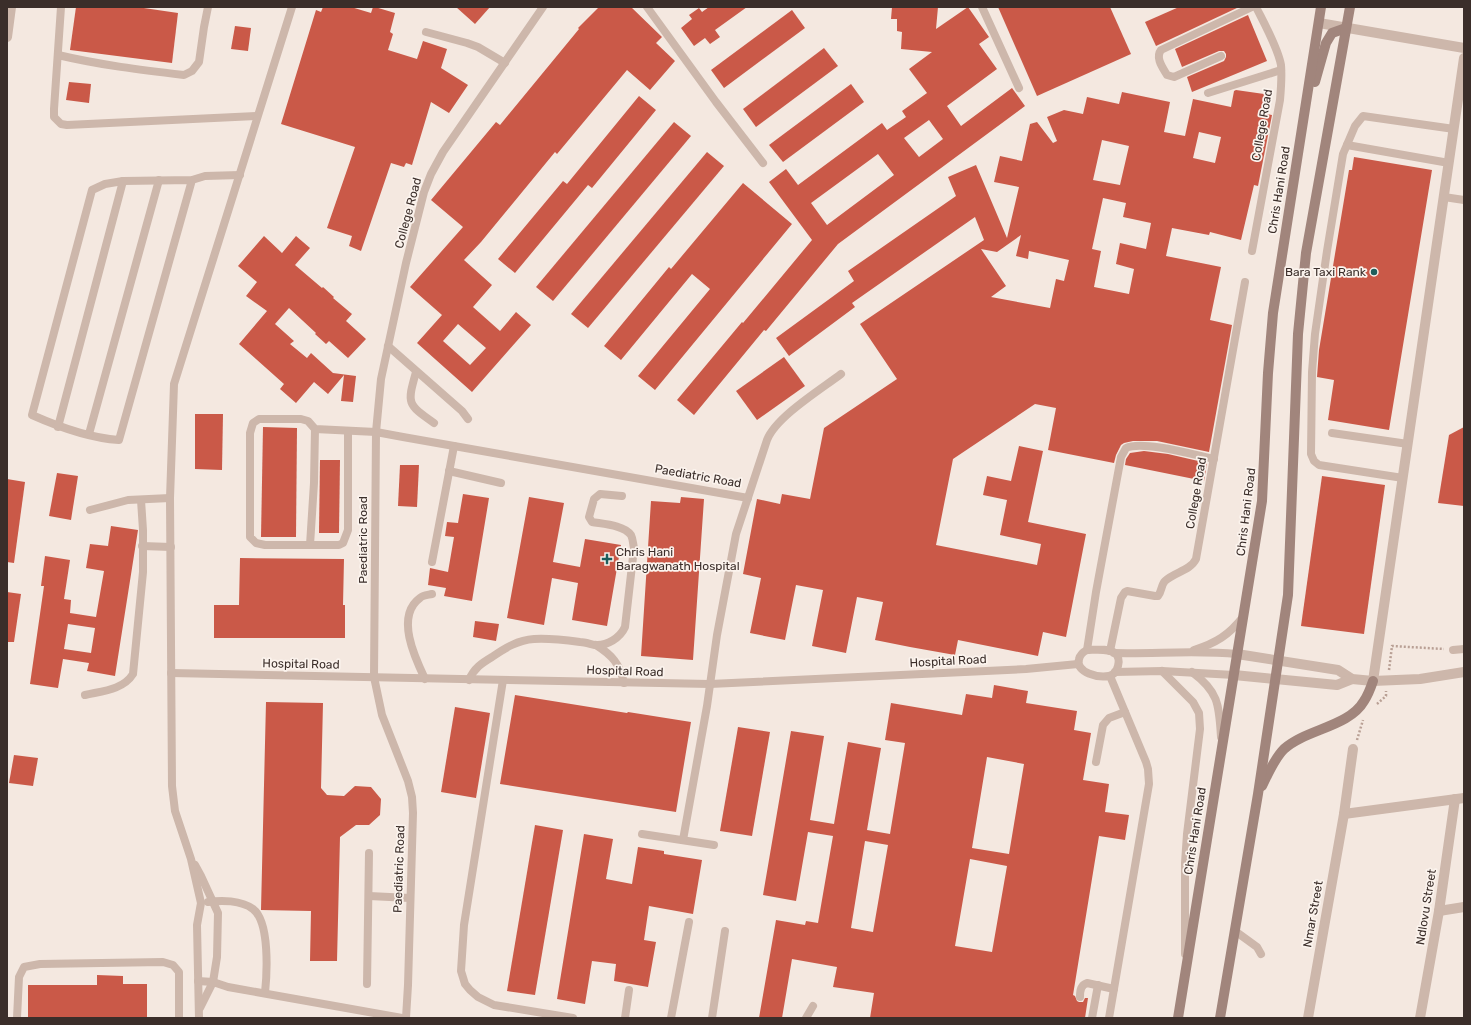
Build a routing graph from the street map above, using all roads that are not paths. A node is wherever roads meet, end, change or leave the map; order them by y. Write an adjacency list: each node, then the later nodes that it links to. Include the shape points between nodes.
1 (11, 7): 15 (street)
2 (61, 7): 17 (lane)
3 (208, 7): 17 (lane, via 199,62 188,74 96,64)
4 (292, 7): 25 (lane)
5 (543, 7): 20 (lane, College Road)
6 (647, 7): 29 (lane)
7 (982, 7): 22 (lane)
8 (1252, 7): 18 (lane, via 1161,50 1158,58 1167,75 1174,76)
9 (1256, 7): 21 (lane, College Road, via 1277,53)
10 (1321, 7): 12 (main road, Chris Hani Road)
11 (1350, 7): 13 (main road)
12 (1319, 23): 13 (street); 27 (main road, Chris Hani Road)
13 (1346, 28): 16 (street); 27 (main road, via 1332,33 1326,43); 74 (main road, via 1302,279 1288,595)
14 (426, 32): 20 (lane, via 478,47)
15 (7, 37)
16 (1464, 48)
17 (58, 55): 25 (lane, via 54,115 57,121 63,124)
18 (1221, 56)
19 (1464, 58): 24 (street)
20 (504, 63): 39 (lane, College Road, via 443,152 431,174 408,256)
21 (1281, 70): 23 (lane); 37 (lane, College Road, via 1280,100)
22 (1019, 88)
23 (1208, 94)
24 (1460, 106): 26 (street)
25 (257, 116): 31 (lane)
26 (1454, 129): 28 (lane, via 1364,116 1355,126); 30 (street)
27 (1302, 132): 66 (main road, Chris Hani Road, via 1273,313 1262,501)
28 (1347, 145): 30 (lane); 54 (lane, via 1343,154 1315,334 1311,454 1319,465)
29 (763, 163)
30 (1449, 163): 35 (street)
31 (240, 175): 33 (lane, via 205,176); 57 (lane, via 174,384)
32 (159, 180): 33 (lane); 34 (lane); 49 (lane)
33 (192, 180): 49 (lane, via 118,440)
34 (123, 181): 44 (lane); 44 (lane, via 105,184 92,190 32,415)
35 (1444, 197): 36 (lane); 50 (street)
36 (1464, 200)
37 (1252, 251)
38 (1245, 282): 52 (lane, College Road)
39 (388, 346): 40 (lane); 47 (lane, College Road, via 378,397)
40 (416, 372): 42 (lane); 43 (lane, via 410,402 414,409)
41 (841, 374): 58 (lane, via 785,416 770,432)
42 (468, 419)
43 (434, 423)
44 (58, 427): 49 (lane)
45 (315, 429): 46 (lane); 61 (lane); 61 (lane, via 308,421 301,419 259,419 253,423 250,433 250,537 256,543 265,545)
46 (348, 431): 47 (lane); 61 (lane, via 346,537 339,545)
47 (376, 432): 51 (lane, Paediatric Road); 82 (lane, Paediatric Road)
48 (1332, 433): 50 (lane)
49 (89, 434)
50 (1408, 444): 54 (street)
51 (454, 446): 53 (lane); 58 (lane, Paediatric Road)
52 (1214, 459): 69 (lane, via 1164,449 1138,446 1126,448 1121,458); 71 (lane, College Road, via 1194,562 1166,580 1158,596 1125,592)
53 (449, 471): 55 (lane); 64 (lane)
54 (1403, 478): 88 (street)
55 (501, 483)
56 (622, 496): 67 (lane, via 600,494 594,499 589,517 592,522 627,531 632,536 634,548 625,627 618,637)
57 (170, 498): 59 (lane); 63 (lane)
58 (748, 498): 90 (lane, via 736,534)
59 (141, 500): 60 (lane, via 128,500); 62 (lane)
60 (90, 510)
61 (310, 545)
62 (142, 546): 63 (lane); 91 (lane, via 143,572 133,674 129,681 121,686)
63 (171, 547): 79 (lane)
64 (432, 562)
65 (432, 594): 83 (lane, via 421,597 415,603 410,611 408,626 414,655)
66 (1244, 616): 72 (lane, via 1223,638); 73 (main road, Chris Hani Road)
67 (596, 645): 86 (lane, via 546,639 520,642 477,667); 89 (lane, via 615,660)
68 (1464, 649): 70 (lane)
69 (1087, 650): 71 (lane); 75 (lane, via 1080,656)
70 (1453, 650)
71 (1112, 652): 72 (lane); 80 (lane, via 1119,662)
72 (1186, 653): 73 (lane)
73 (1238, 654): 74 (street); 81 (main road, Chris Hani Road)
74 (1278, 660): 84 (main road); 85 (street, via 1338,670)
75 (1078, 664): 80 (lane, via 1089,674); 90 (lane, Hospital Road, via 1026,669)
76 (1162, 671): 77 (lane); 80 (lane); 114 (lane, via 1193,702 1200,728 1187,834)
77 (1192, 672): 81 (lane); 94 (lane, via 1214,693)
78 (1464, 672): 88 (street, via 1420,679)
79 (171, 673): 82 (lane, Hospital Road); 103 (lane, via 175,811)
80 (1112, 674): 92 (lane)
81 (1234, 675): 84 (street); 94 (main road, Chris Hani Road)
82 (374, 677): 83 (lane, Hospital Road); 105 (lane, Paediatric Road, via 382,715 412,797)
83 (425, 679): 86 (lane, Hospital Road)
84 (1275, 679): 85 (street, via 1337,685); 96 (main road)
85 (1352, 679): 88 (street)
86 (469, 680): 87 (lane, Hospital Road)
87 (503, 680): 89 (lane, Hospital Road); 129 (lane, via 464,925 462,978 478,997 494,1005)
88 (1374, 681): 96 (main road, via 1364,701 1353,712 1296,740 1282,750)
89 (624, 683): 90 (lane, Hospital Road)
90 (710, 684): 100 (lane)
91 (85, 695)
92 (1125, 712): 95 (lane, via 1109,718 1103,725); 119 (lane, via 1146,762 1149,784)
93 (1353, 749): 98 (street, Nmar Street)
94 (1222, 752): 114 (main road, Chris Hani Road)
95 (1096, 762)
96 (1258, 794): 112 (main road)
97 (1459, 799): 98 (street); 109 (street, Ndlovu Street)
98 (1344, 814): 138 (street, Nmar Street)
99 (642, 834): 100 (lane)
100 (683, 840): 101 (lane)
101 (714, 845)
102 (369, 853): 104 (lane)
103 (191, 859): 106 (lane); 107 (lane)
104 (369, 896): 105 (lane); 117 (lane)
105 (410, 898): 128 (lane, Paediatric Road)
106 (212, 901): 107 (lane); 116 (lane, via 218,919 217,957); 121 (lane, via 243,904 254,909 260,917 265,942)
107 (201, 903): 115 (lane, via 197,925)
108 (1464, 908): 109 (street)
109 (1439, 911): 139 (street, Ndlovu Street)
110 (689, 922): 131 (lane)
111 (725, 931): 132 (lane)
112 (1235, 931): 113 (lane, via 1257,947); 137 (main road)
113 (1261, 954)
114 (1185, 974): 136 (main road, Chris Hani Road)
115 (198, 981): 116 (lane); 124 (lane)
116 (213, 982): 121 (lane); 124 (lane)
117 (367, 984)
118 (1098, 985): 119 (lane); 122 (lane, via 1084,984); 134 (lane)
119 (1114, 989): 135 (lane)
120 (629, 990): 130 (lane)
121 (265, 993): 127 (lane)
122 (1080, 997)
123 (813, 1006): 133 (lane)
124 (199, 1014)
125 (17, 1018): 126 (lane, via 19,977 24,967 40,964 163,962 173,965 178,972)
126 (179, 1018)
127 (402, 1018)
128 (406, 1018)
129 (573, 1018)
130 (625, 1018)
131 (671, 1018)
132 (712, 1018)
133 (806, 1018)
134 (1092, 1018)
135 (1109, 1018)
136 (1178, 1018)
137 (1220, 1018)
138 (1308, 1018)
139 (1420, 1018)

